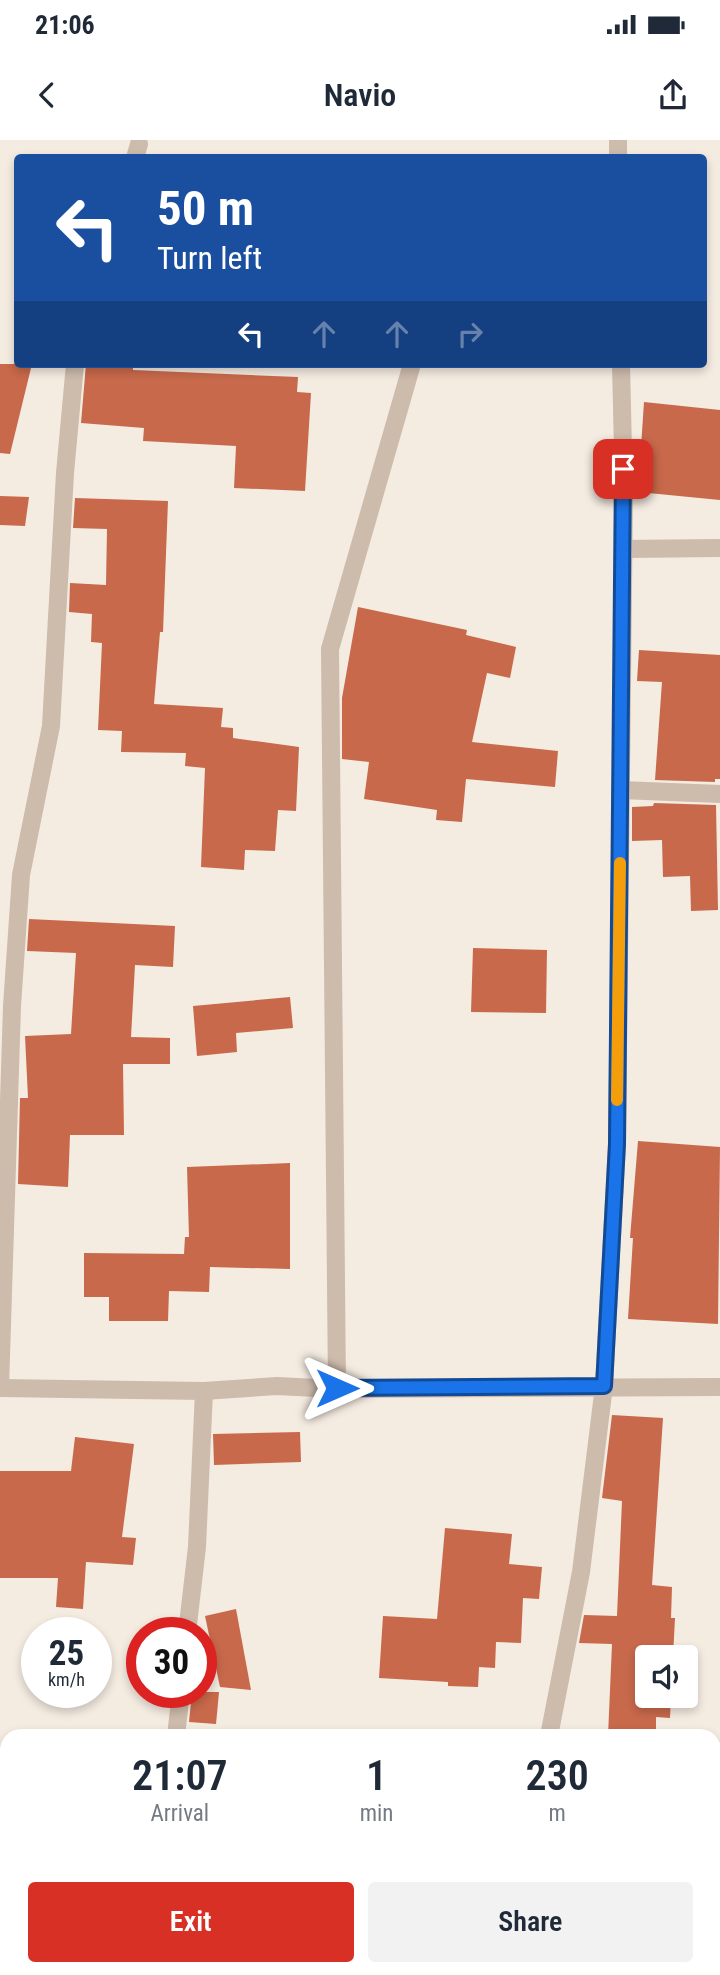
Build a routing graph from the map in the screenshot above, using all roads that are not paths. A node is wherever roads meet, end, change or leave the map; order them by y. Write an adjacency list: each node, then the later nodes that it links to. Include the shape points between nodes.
1 (75, 368): 10 (street, via 51,726 21,875 12,1006)
2 (411, 368): 11 (street, via 330,649)
3 (621, 368): 5 (street)
4 (720, 548): 5 (street)
5 (623, 549): 6 (street)
6 (621, 790): 7 (street); 8 (street, via 617,1144)
7 (720, 794)
8 (604, 1386): 9 (street); 11 (street); 16 (street, via 581,1572)
9 (720, 1387)
10 (0, 1388): 12 (street)
11 (337, 1388): 12 (street)
12 (204, 1391): 13 (street)
13 (189, 1617)
14 (179, 1708): 15 (street)
15 (177, 1729)
16 (550, 1729)

